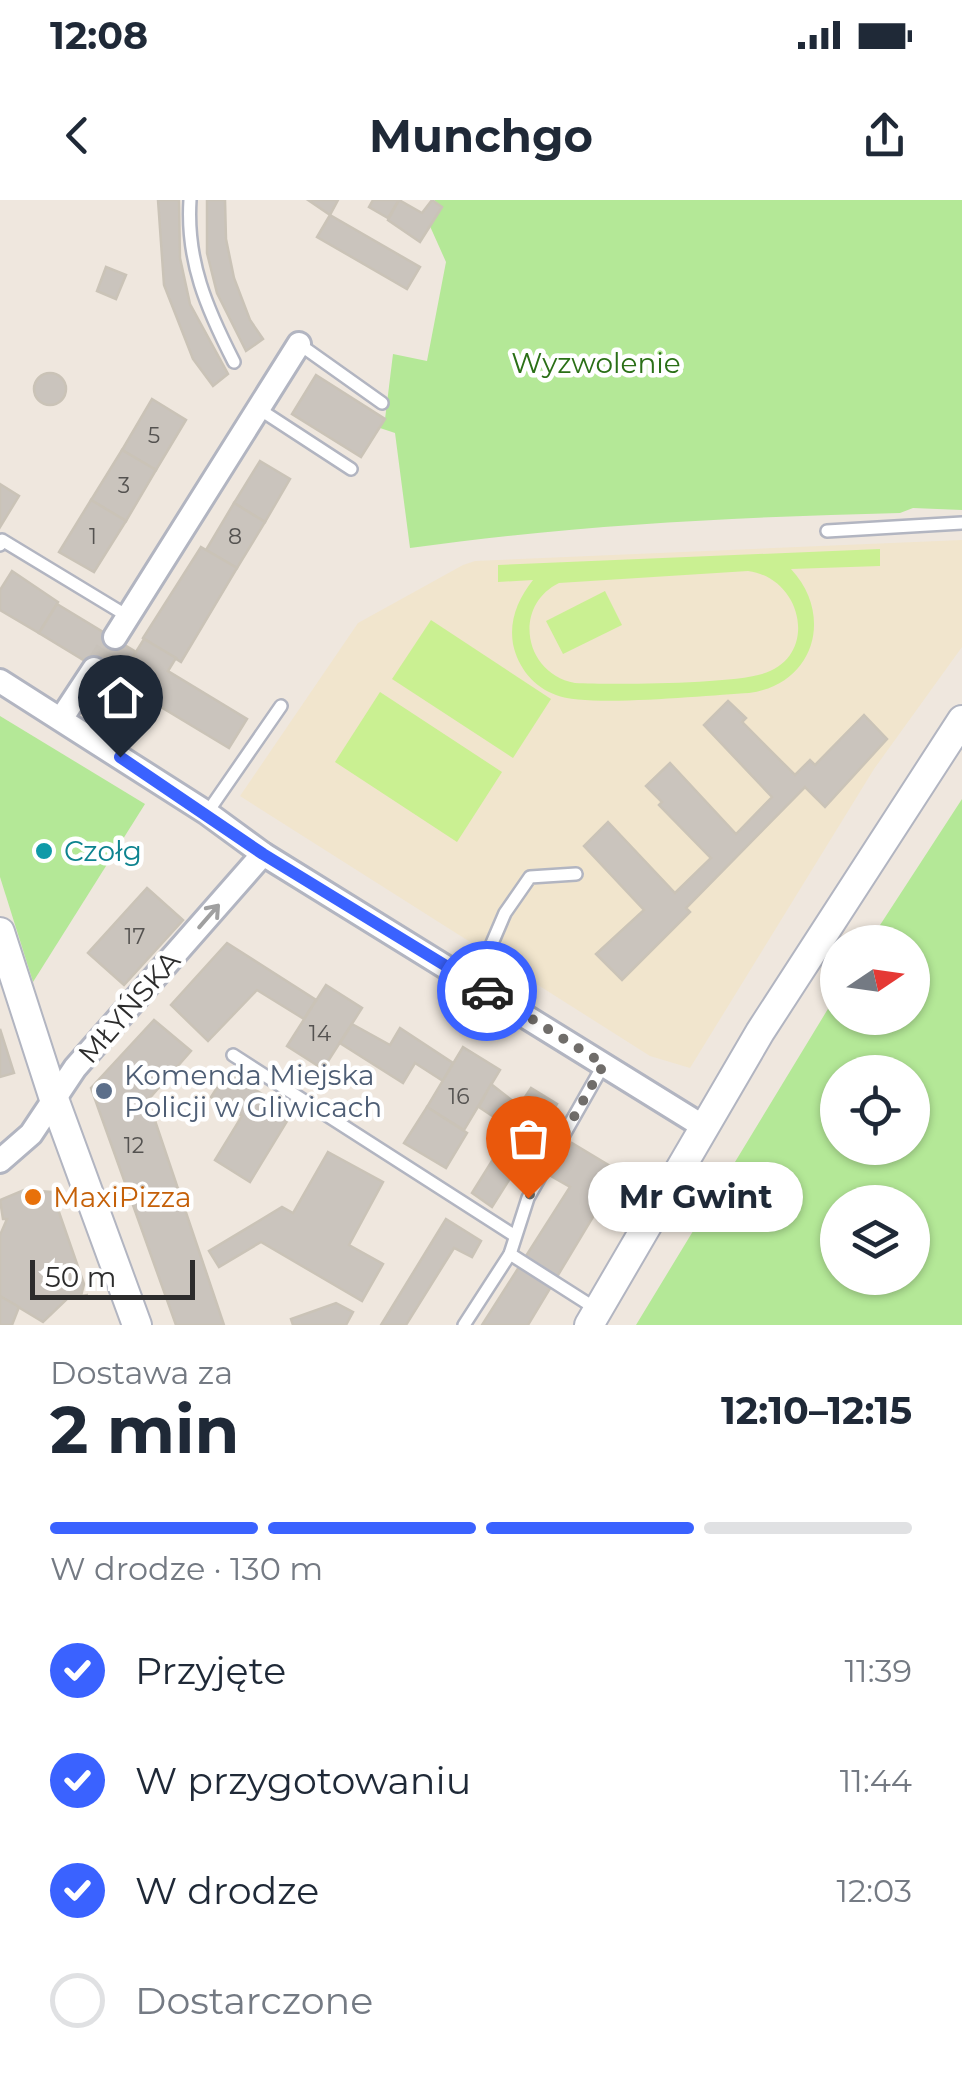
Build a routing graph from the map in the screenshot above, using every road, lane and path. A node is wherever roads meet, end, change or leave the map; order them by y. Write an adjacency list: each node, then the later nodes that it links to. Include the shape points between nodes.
1 (190, 200): 3 (lane, via 198,282)
2 (299, 344): 4 (lane); 5 (street)
3 (234, 362)
4 (382, 403)
5 (259, 409): 6 (lane); 10 (street)
6 (351, 469)
7 (962, 523): 8 (lane)
8 (827, 531)
9 (0, 545): 10 (lane, via 2,540)
10 (128, 616): 11 (street)
11 (115, 637)
12 (94, 669): 15 (street)
13 (0, 681): 15 (street)
14 (281, 706): 17 (lane)
15 (61, 720): 17 (street)
16 (962, 720): 25 (street)
17 (207, 813): 18 (street)
18 (263, 854): 21 (street); 24 (street, MŁYŃSKA, one-way to 18)
19 (576, 874): 21 (lane, via 530,877 505,913)
20 (0, 932): 24 (street)
21 (475, 983): 23 (street)
22 (233, 1056): 27 (lane)
23 (604, 1064): 25 (street); 27 (lane, via 528,1198)
24 (53, 1096): 26 (street, MŁYŃSKA, via 31,1134); 30 (street)
25 (704, 1127): 29 (street)
26 (0, 1161)
27 (515, 1236): 28 (lane)
28 (510, 1254): 29 (lane); 31 (lane)
29 (594, 1317)
30 (137, 1325)
31 (464, 1325)

